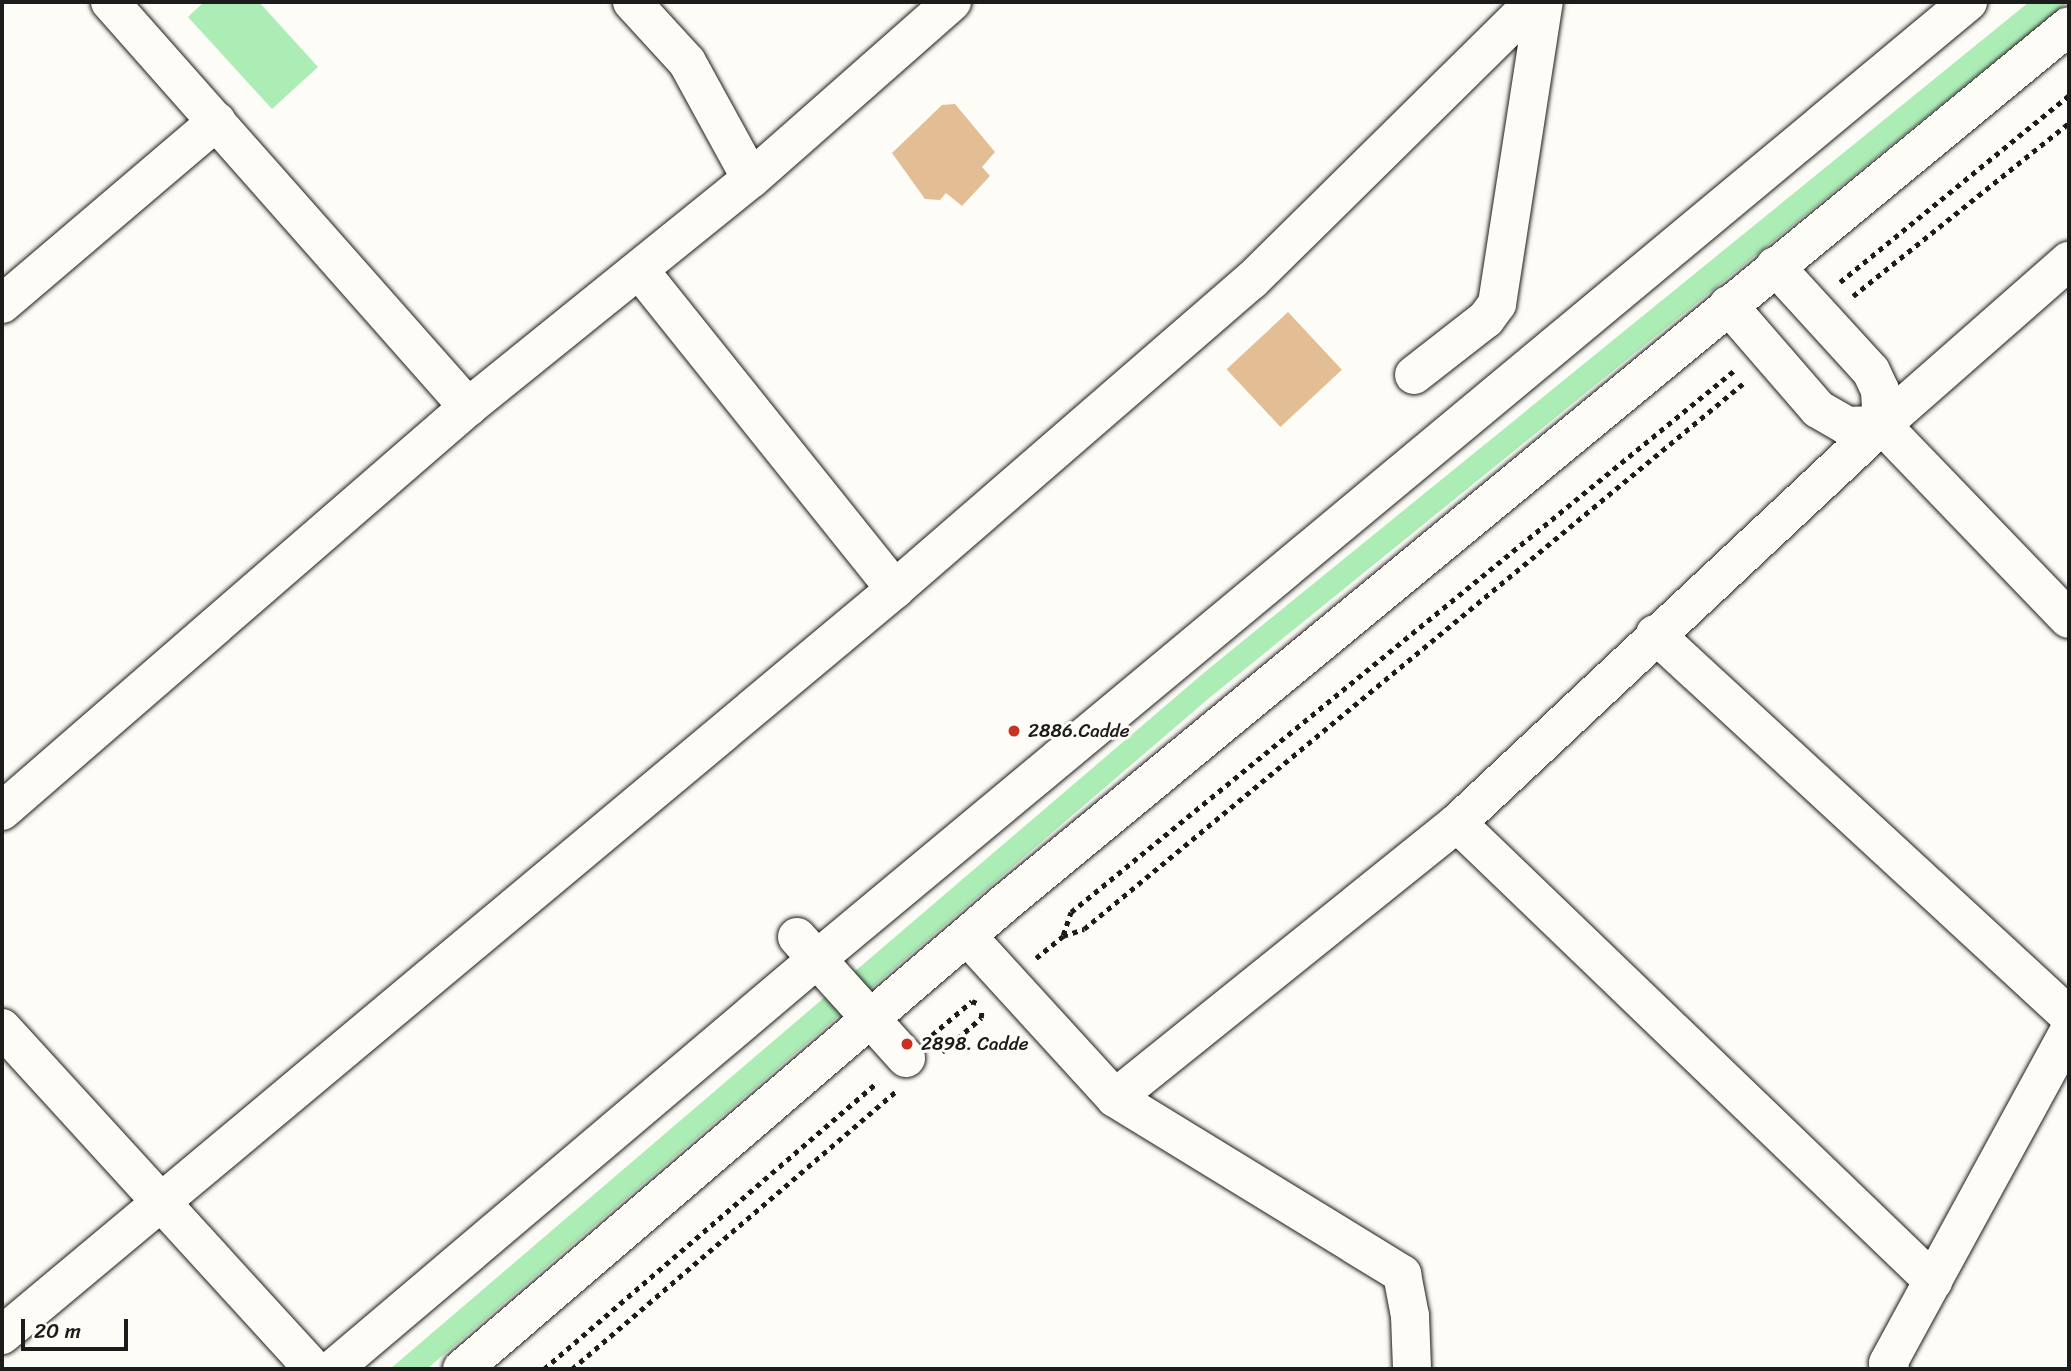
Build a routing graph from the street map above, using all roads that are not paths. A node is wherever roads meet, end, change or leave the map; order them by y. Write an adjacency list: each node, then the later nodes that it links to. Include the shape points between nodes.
1 (110, 2): 8 (street)
2 (632, 2): 9 (street, via 687,62)
3 (952, 2): 9 (street)
4 (1534, 2): 18 (street, via 1251,281)
5 (1544, 2): 15 (street, via 1497,304 1486,319)
6 (1968, 2): 24 (street)
7 (2069, 26): 11 (street)
8 (217, 121): 13 (street); 16 (street)
9 (751, 179): 12 (street)
10 (2069, 261): 17 (street)
11 (1775, 265): 14 (street); 17 (street, via 1871,371 1880,390)
12 (640, 271): 16 (street); 18 (street)
13 (2, 304)
14 (1728, 305): 17 (street, via 1818,409 1847,426); 23 (street)
15 (1414, 375)
16 (468, 407): 21 (street)
17 (1882, 425): 19 (street); 20 (street)
18 (895, 589): 31 (street)
19 (2069, 619)
20 (1655, 634): 22 (street); 25 (street)
21 (2, 811)
22 (1457, 823): 30 (street); 32 (street)
23 (968, 937): 26 (street); 30 (street)
24 (807, 948): 26 (street); 35 (street)
25 (2069, 1016)
26 (871, 1019): 29 (street); 36 (street)
27 (2, 1028): 31 (street)
28 (2069, 1031): 32 (street)
29 (914, 1067)
30 (1115, 1098): 37 (street, via 1402,1274 1410,1316)
31 (157, 1202): 33 (street); 34 (street)
32 (1933, 1281): 38 (street, via 1888,1363)
33 (2, 1335)
34 (313, 1369)
35 (334, 1369)
36 (462, 1369)
37 (1412, 1369)
38 (1889, 1369)

